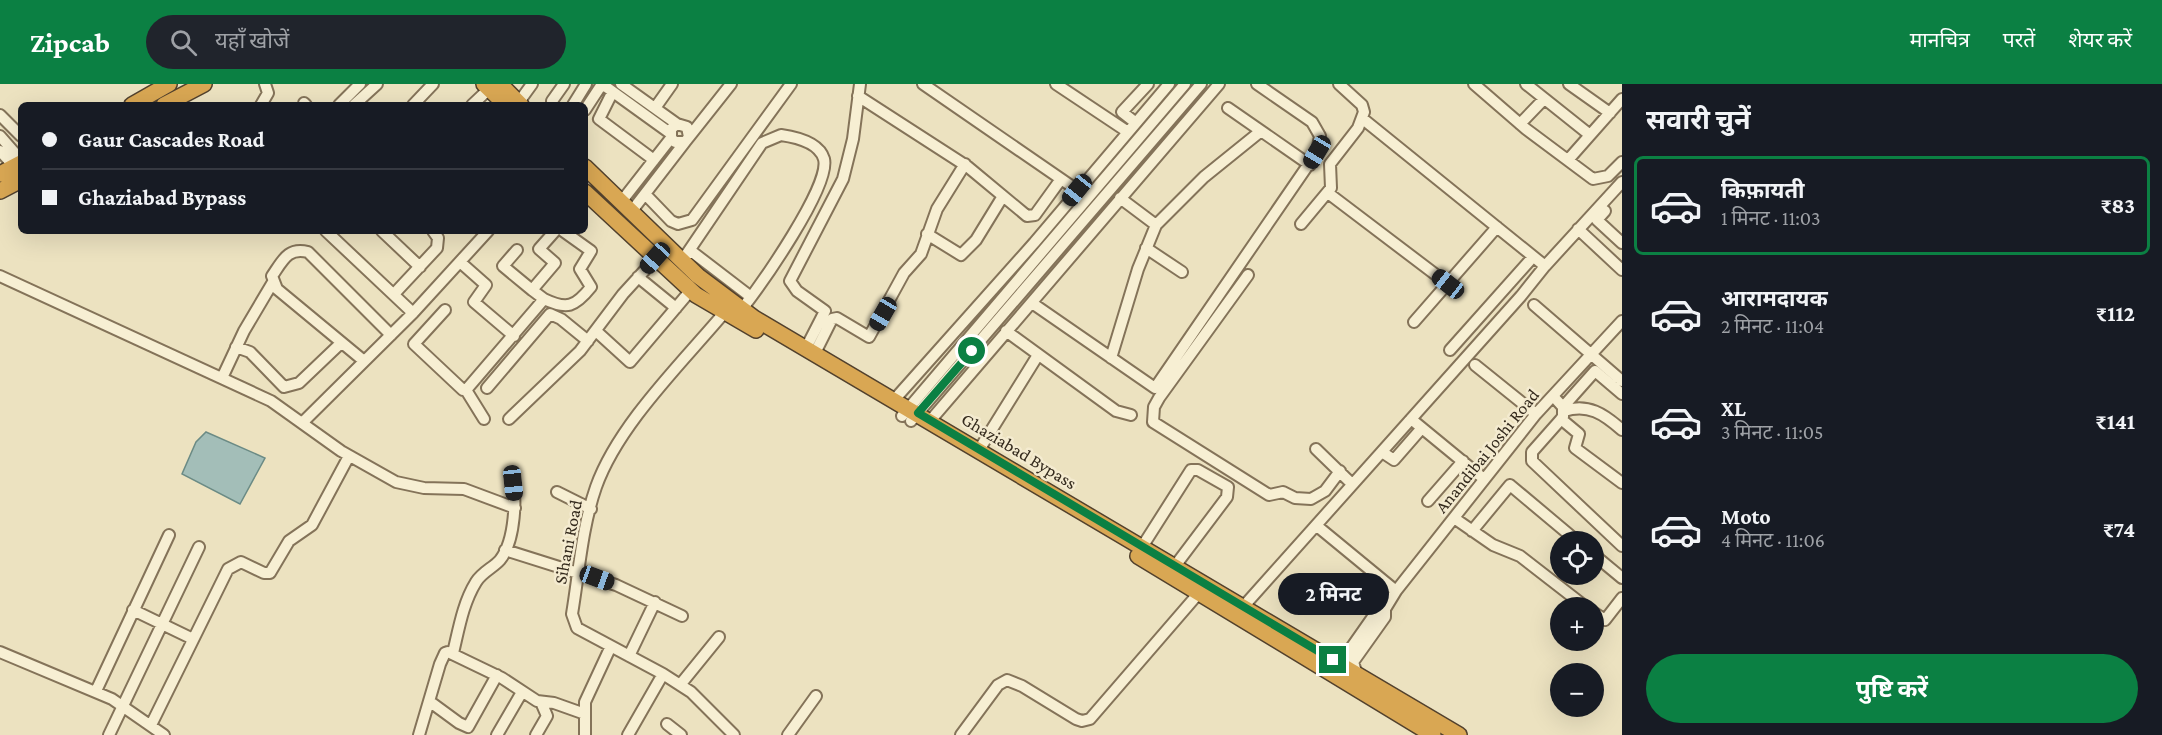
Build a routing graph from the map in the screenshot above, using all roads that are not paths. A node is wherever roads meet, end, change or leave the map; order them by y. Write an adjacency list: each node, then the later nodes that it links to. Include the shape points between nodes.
1 (169, 84): 35 (highway)
2 (204, 84): 36 (highway)
3 (265, 84): 37 (street, via 268,93)
4 (360, 84): 38 (street)
5 (377, 84): 39 (street)
6 (433, 84): 40 (street)
7 (532, 84): 43 (street)
8 (586, 84): 45 (street)
9 (602, 84): 29 (street); 46 (street)
10 (621, 84): 48 (street)
11 (672, 84): 48 (street)
12 (731, 84): 61 (street)
13 (791, 84): 80 (street, via 687,223 671,221)
14 (860, 84): 30 (street)
15 (923, 84): 74 (street)
16 (1056, 84): 57 (street)
17 (1147, 84): 53 (street, via 1122,112)
18 (1185, 84): 32 (street)
19 (1201, 84): 31 (street)
20 (1219, 84): 47 (street)
21 (1257, 84): 68 (street, via 1318,129 1320,143)
22 (1339, 84): 52 (street, via 1362,105)
23 (1526, 84): 33 (street)
24 (1569, 84): 50 (street)
25 (491, 86): 41 (street); 42 (highway)
26 (1480, 86): 54 (street)
27 (1166, 88): 32 (street); 53 (street)
28 (558, 92): 44 (street)
29 (612, 93): 56 (street); 63 (street, via 599,119)
30 (858, 96): 66 (street); 124 (street, via 854,139 843,179 790,281 797,291)
31 (1189, 98): 47 (street); 100 (street)
32 (1172, 99): 100 (street)
33 (1544, 99): 54 (street); 59 (street)
34 (1622, 99): 50 (street)
35 (137, 102)
36 (170, 102)
37 (263, 102)
38 (342, 102)
39 (357, 102)
40 (416, 102)
41 (475, 102)
42 (512, 102)
43 (517, 102)
44 (573, 102)
45 (575, 102)
46 (588, 105)
47 (1198, 106): 83 (street)
48 (655, 108): 56 (street)
49 (1227, 108): 55 (street)
50 (1610, 113): 59 (street)
51 (0, 115): 58 (street)
52 (1363, 119): 78 (street, via 1330,164 1332,182); 87 (street)
53 (1136, 123): 57 (street)
54 (1520, 124): 64 (street)
55 (1261, 131): 68 (street); 86 (street, via 1204,177)
56 (673, 132): 61 (street, via 675,142); 61 (street, via 687,127); 63 (street)
57 (1128, 132): 76 (street)
58 (18, 133)
59 (1590, 135): 64 (street)
60 (0, 136): 67 (street)
61 (687, 139): 80 (street)
62 (0, 151): 69 (street)
63 (654, 160): 84 (street)
64 (1568, 160): 65 (street, via 1593,179 1608,176)
65 (1622, 162)
66 (965, 164): 82 (street); 95 (street, via 937,209)
67 (18, 165)
68 (1310, 165): 141 (street, via 1155,388)
69 (18, 166)
70 (18, 167): 73 (highway)
71 (18, 168): 77 (highway)
72 (588, 170): 84 (highway, Ghaziabad Bypass)
73 (0, 174)
74 (1061, 179): 76 (street); 82 (street, via 1035,215 1027,216)
75 (1622, 182): 88 (street)
76 (1077, 190): 96 (street)
77 (0, 191)
78 (1328, 193): 85 (street); 114 (street)
79 (1622, 193): 97 (street, via 1597,220)
80 (645, 194): 84 (street)
81 (588, 195): 103 (highway, Ghaziabad Bypass)
82 (1003, 196): 95 (street, via 976,240 961,255)
83 (1120, 198): 86 (street); 107 (street)
84 (626, 207): 101 (highway, Ghaziabad Bypass)
85 (1300, 224)
86 (1156, 225): 98 (street)
87 (1497, 227): 102 (street); 114 (street)
88 (1578, 230): 105 (street); 108 (street)
89 (329, 234): 117 (street)
90 (385, 234): 106 (street)
91 (435, 234): 106 (street, via 437,248)
92 (485, 234): 104 (street)
93 (552, 234): 115 (street, via 539,249 555,264)
94 (567, 234): 118 (street, via 591,251 580,269 591,287 578,302 562,307)
95 (927, 234): 127 (street, via 921,254 904,273 869,337)
96 (1034, 243): 100 (street); 150 (street)
97 (1622, 243)
98 (1146, 248): 109 (street); 141 (street)
99 (517, 250): 115 (street, via 503,266)
100 (1047, 255): 107 (street); 154 (street)
101 (686, 256): 119 (highway, Ghaziabad Bypass, via 698,276); 119 (street, via 762,143 781,135 816,147 824,158 821,177 784,250)
102 (1533, 257): 105 (street); 138 (street)
103 (655, 258): 112 (street); 116 (highway, Ghaziabad Bypass)
104 (460, 262): 126 (street); 133 (street, via 486,285 474,302)
105 (1545, 266): 157 (street)
106 (420, 267): 117 (street)
107 (1060, 267): 120 (street)
108 (1622, 270)
109 (1182, 272)
110 (1248, 275): 169 (street, via 1154,407 1153,423 1269,495 1283,492 1295,498 1311,498)
111 (0, 276): 144 (street)
112 (638, 277): 122 (street); 130 (street)
113 (273, 282): 132 (street, via 272,276 288,254 308,252); 135 (street); 136 (street)
114 (1448, 284): 129 (street)
115 (532, 290): 118 (street)
116 (691, 290): 122 (street); 125 (highway, Ghaziabad Bypass)
117 (394, 294): 126 (street)
118 (544, 299): 133 (street)
119 (746, 303): 137 (highway, Ghaziabad Bypass)
120 (1032, 303): 131 (street); 141 (street)
121 (1534, 304): 140 (street)
122 (676, 308): 130 (street, via 630,362)
123 (445, 310): 147 (street, via 414,344)
124 (825, 311): 127 (street); 137 (street)
125 (724, 313): 154 (highway, Ghaziabad Bypass); 176 (street, Sihani Road, via 630,425 612,452)
126 (413, 314): 132 (street)
127 (835, 318): 137 (street)
128 (1622, 321): 140 (street, Anandibai Joshi Road)
129 (1414, 322)
130 (596, 331): 134 (street)
131 (1006, 331): 139 (street); 154 (street)
132 (391, 335): 142 (street)
133 (514, 336): 147 (street)
134 (588, 340): 146 (street, via 550,314); 156 (street)
135 (341, 343): 136 (street, via 298,383 284,387 250,352); 142 (street)
136 (236, 347): 144 (street)
137 (810, 350): 150 (highway, Ghaziabad Bypass)
138 (1450, 350)
139 (1038, 355): 153 (street, via 1116,411); 162 (street)
140 (1592, 355): 145 (street); 149 (street, Anandibai Joshi Road)
141 (1111, 358)
142 (364, 361): 158 (street)
143 (1475, 365): 152 (street)
144 (222, 378): 158 (street, via 272,401)
145 (1622, 381)
146 (487, 388)
147 (466, 390): 155 (street)
148 (1622, 394): 151 (street, via 1595,371)
149 (1553, 396): 151 (street); 152 (street, Anandibai Joshi Road)
150 (894, 400): 154 (highway, Ghaziabad Bypass)
151 (1562, 412): 160 (street, via 1581,407 1606,416); 170 (street, via 1579,434 1575,448); 182 (street, via 1532,452 1532,461)
152 (1536, 414): 168 (street, Anandibai Joshi Road)
153 (1131, 415)
154 (914, 416): 162 (highway, Ghaziabad Bypass); 191 (highway, Ghaziabad Bypass)
155 (484, 419)
156 (509, 419)
157 (1411, 419): 159 (street); 163 (street)
158 (302, 423): 164 (street)
159 (1421, 429): 163 (street, via 1394,460); 165 (street)
160 (1622, 430)
161 (1316, 449): 166 (street)
162 (979, 450): 184 (highway, Ghaziabad Bypass)
163 (1382, 452): 171 (street)
164 (349, 456): 175 (street, via 409,487 464,489); 202 (street, via 312,525 289,541 270,573 241,562 228,569)
165 (1463, 461): 168 (street); 174 (street)
166 (1340, 471): 169 (street); 171 (street)
167 (510, 474): 175 (street)
168 (1484, 479): 177 (street, Anandibai Joshi Road)
169 (1331, 483): 173 (street)
170 (1622, 483)
171 (1352, 484): 173 (street)
172 (557, 492): 176 (street)
173 (1343, 495): 178 (street)
174 (1428, 501)
175 (515, 508): 185 (street)
176 (591, 509): 188 (street, Sihani Road)
177 (1454, 518): 179 (street); 190 (street, Anandibai Joshi Road)
178 (1317, 526): 190 (street); 195 (street)
179 (1472, 531): 180 (street, via 1510,484); 192 (street, via 1520,556)
180 (1565, 531)
181 (169, 535): 197 (street)
182 (1622, 546)
183 (199, 547): 200 (street)
184 (1142, 547): 187 (highway, Ghaziabad Bypass); 187 (street, via 1191,470 1198,470 1228,488 1227,498)
185 (505, 550): 188 (street); 205 (street, via 470,593)
186 (1604, 563): 189 (street)
187 (1175, 566): 195 (highway, Ghaziabad Bypass)
188 (579, 571): 194 (street); 203 (street, Sihani Road, via 574,624)
189 (1622, 578)
190 (1396, 591): 196 (street, Anandibai Joshi Road)
191 (1198, 594): 207 (highway, Ghaziabad Bypass); 232 (street, via 1090,719 1076,719 1007,680 998,685)
192 (1573, 597)
193 (1622, 598): 199 (street)
194 (655, 602): 198 (street); 206 (street)
195 (1243, 607): 207 (highway, Ghaziabad Bypass)
196 (1385, 609): 207 (street, Anandibai Joshi Road, via 1377,611); 210 (street, Anandibai Joshi Road, via 1385,616 1353,662)
197 (133, 610): 200 (street); 212 (street)
198 (682, 616)
199 (1604, 619)
200 (162, 623): 202 (street); 217 (street)
201 (719, 637): 211 (street)
202 (193, 639): 220 (street)
203 (611, 646): 206 (street, Sihani Road); 218 (street, via 591,685)
204 (0, 652): 212 (street)
205 (453, 653): 209 (street); 215 (street, via 442,657)
206 (629, 656): 208 (street, Sihani Road)
207 (1336, 669): 210 (highway, Ghaziabad Bypass); 233 (highway, Ghaziabad Bypass)
208 (663, 674): 211 (street, Sihani Road); 228 (street)
209 (497, 675): 213 (street); 215 (street, via 468,727)
210 (1358, 675): 221 (highway, Ghaziabad Bypass)
211 (680, 685): 230 (street, Sihani Road)
212 (96, 691): 217 (street)
213 (522, 692): 216 (street); 225 (street)
214 (816, 696): 231 (street)
215 (429, 701): 224 (street)
216 (541, 702): 218 (street); 226 (street, via 546,720)
217 (124, 706): 220 (street); 222 (street)
218 (585, 714): 227 (street)
219 (667, 724): 229 (street)
220 (151, 725): 223 (street)
221 (1449, 733)
222 (109, 735)
223 (164, 735)
224 (419, 735)
225 (497, 735)
226 (536, 735)
227 (585, 735)
228 (628, 735)
229 (681, 735)
230 (734, 735)
231 (788, 735)
232 (962, 735)
233 (1433, 735)

